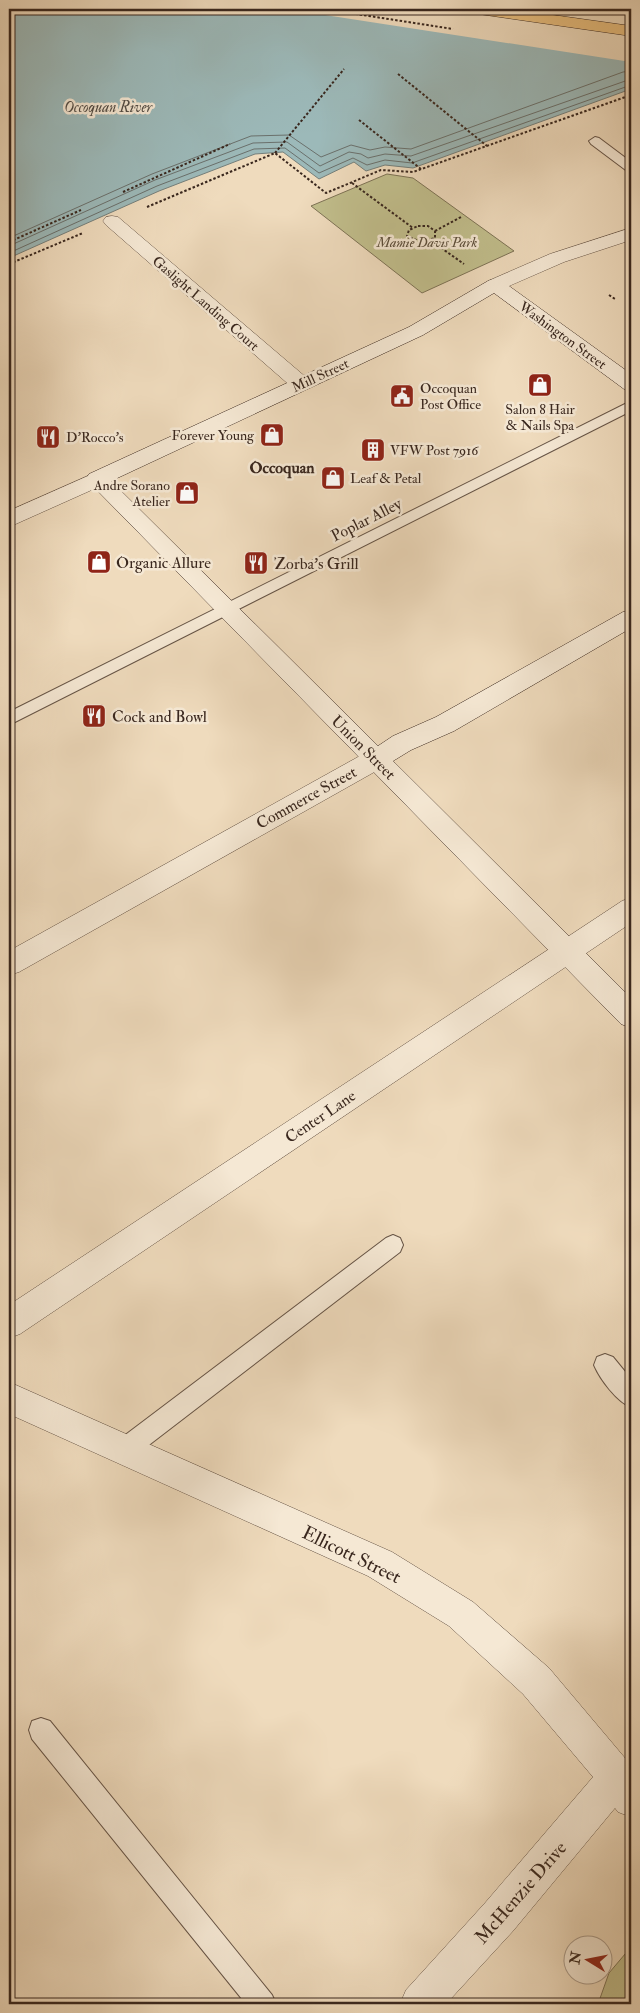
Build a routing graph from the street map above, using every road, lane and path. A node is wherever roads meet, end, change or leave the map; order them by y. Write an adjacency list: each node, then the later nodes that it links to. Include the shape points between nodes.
1 (479, 9): 2 (highway)
2 (631, 31)
3 (344, 69): 9 (path)
4 (398, 74): 8 (path)
5 (631, 95): 8 (path)
6 (359, 120): 11 (path)
7 (595, 141): 10 (lane)
8 (487, 146): 11 (path)
9 (275, 153): 12 (path, via 326,193); 14 (path)
10 (631, 168)
11 (422, 170): 12 (path, via 381,170)
12 (352, 182): 15 (path)
13 (461, 217): 16 (path)
14 (112, 221): 19 (path); 24 (street, Gaslight Landing Court)
15 (413, 228): 16 (path, via 428,226); 18 (path, via 408,236 415,242)
16 (435, 231): 18 (path, via 435,238)
17 (631, 234): 21 (street, Mill Street, via 557,258)
18 (430, 240): 20 (path)
19 (9, 264)
20 (466, 266)
21 (495, 285): 24 (street, Mill Street, via 416,331); 25 (street, Washington Street)
22 (609, 295): 23 (path)
23 (615, 299)
24 (300, 384): 27 (street, Mill Street)
25 (631, 384)
26 (631, 405): 29 (lane, Poplar Alley)
27 (97, 479): 28 (street, Mill Street); 29 (street, Union Street)
28 (9, 518)
29 (226, 609): 31 (lane, Poplar Alley); 32 (street, Union Street)
30 (631, 618): 32 (street, Commerce Street, via 445,724 402,743)
31 (9, 719)
32 (376, 759): 34 (street, Union Street); 35 (street, Commerce Street)
33 (631, 909): 34 (street, Center Lane)
34 (566, 952): 36 (street, Union Street); 38 (street, Center Lane)
35 (9, 964)
36 (631, 1016)
37 (393, 1245): 42 (lane)
38 (9, 1323)
39 (605, 1365): 40 (lane)
40 (631, 1396)
41 (9, 1398): 42 (street, Ellicott Street)
42 (124, 1450): 44 (street, Ellicott Street, via 380,1564 461,1614 536,1680)
43 (40, 1730): 45 (lane)
44 (627, 1781): 46 (street, McHenzie Drive)
45 (263, 2004)
46 (420, 2004)

